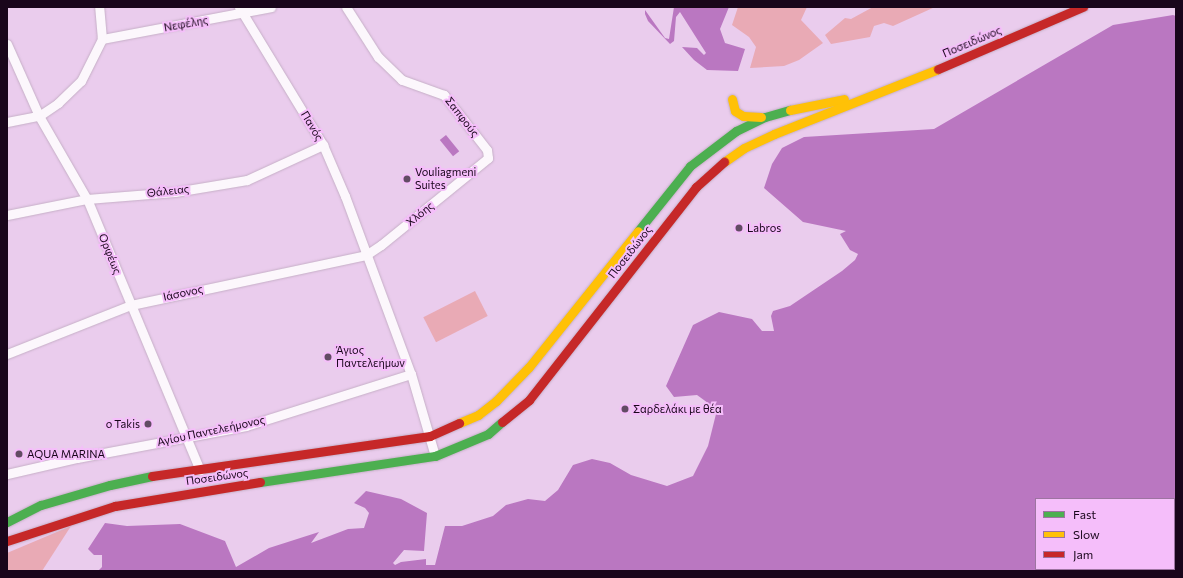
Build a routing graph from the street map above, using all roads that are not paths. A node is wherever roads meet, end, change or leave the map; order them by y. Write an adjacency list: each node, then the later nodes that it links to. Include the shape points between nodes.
1 (99, 7): 6 (street)
2 (271, 7): 5 (street, Νεφέλης)
3 (346, 7): 15 (street, Σαπφούς, via 378,57 402,80 444,95)
4 (1083, 7): 8 (main road, Ποσειδώνος, via 941,68)
5 (242, 10): 6 (street, Νεφέλης); 14 (street, Πανός)
6 (102, 39): 10 (street, via 81,81 58,103)
7 (7, 44): 10 (street, Ορφέως)
8 (868, 95): 11 (main road, Ποσειδώνος, via 808,105); 16 (main road, Ποσειδώνος, via 756,142)
9 (732, 99): 11 (main road, via 735,111 743,116)
10 (39, 116): 12 (street); 17 (street, Ορφέως)
11 (765, 117): 13 (main road, Ποσειδώνος, via 736,131)
12 (7, 122)
13 (720, 143): 16 (main road); 23 (main road, Ποσειδώνος, via 681,176 513,386 478,415)
14 (323, 145): 17 (street, Θάλειας, via 247,180 175,192); 19 (street, Πανός)
15 (490, 154): 19 (street, Χλόης, via 387,241)
16 (727, 160): 25 (main road, Ποσειδώνος, via 696,187 529,400 488,434)
17 (87, 198): 18 (street, Θάλειας); 20 (street, Ορφέως)
18 (7, 215)
19 (366, 255): 20 (street, Ιάσονος); 22 (street)
20 (131, 305): 21 (street, Ιάσονος); 24 (street, Ορφέως)
21 (7, 354)
22 (411, 374): 23 (street); 24 (street, Αγίου Παντελεήμονος, via 246,426)
23 (430, 436): 25 (street); 26 (main road, Ποσειδώνος)
24 (186, 438): 26 (street, Ορφέως); 27 (street, Αγίου Παντελεήμονος)
25 (435, 456): 29 (main road, Ποσειδώνος, via 372,468 146,499 88,513)
26 (200, 470): 28 (main road, Ποσειδώνος, via 141,478 81,492 42,505)
27 (7, 474)
28 (7, 522)
29 (7, 541)

